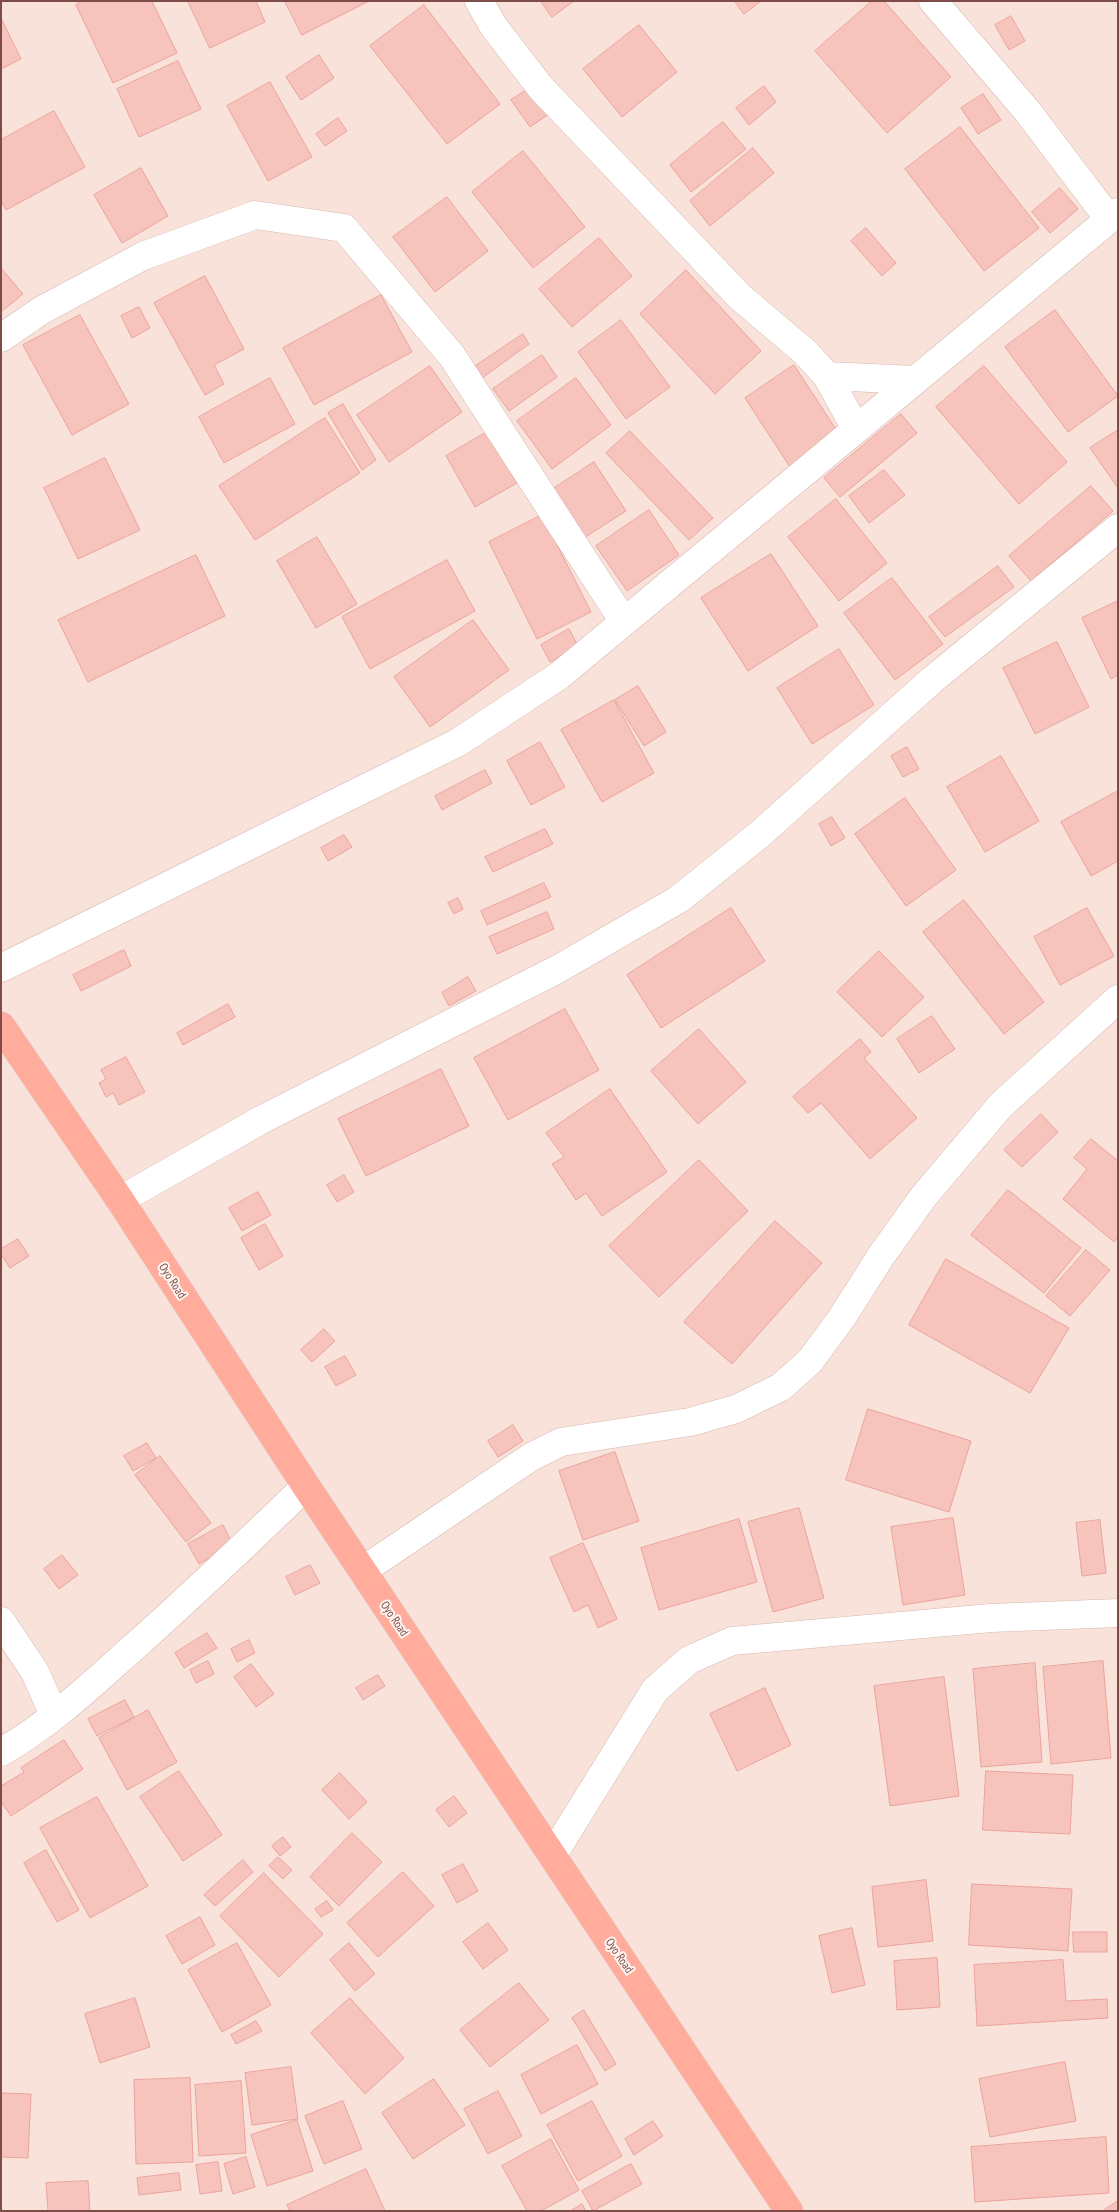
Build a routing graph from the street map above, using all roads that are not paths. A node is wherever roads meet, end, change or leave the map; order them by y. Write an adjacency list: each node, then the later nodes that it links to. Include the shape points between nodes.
1 (479, 1): 5 (street, via 494,27 541,88 740,297 805,352)
2 (933, 1): 3 (street)
3 (1113, 215): 6 (street)
4 (1, 338): 9 (street, via 42,310 143,256 254,215 344,228 452,356)
5 (827, 376): 6 (street); 7 (street)
6 (916, 380): 7 (street)
7 (856, 429): 9 (street)
8 (1118, 528): 13 (street, via 932,680 760,834 679,899 558,969 261,1120)
9 (624, 622): 10 (street, via 560,675 457,742)
10 (1, 968)
11 (1118, 999): 15 (street, via 1001,1105 924,1196 810,1361 781,1387 736,1409 690,1422 562,1442 531,1458)
12 (1, 1026): 13 (highway, Oyo Road)
13 (120, 1200): 14 (highway, Oyo Road)
14 (306, 1486): 15 (highway, Oyo Road); 18 (street, via 200,1589)
15 (362, 1571): 20 (highway, Oyo Road)
16 (1118, 1613): 20 (street, via 991,1618 732,1641 689,1660 655,1690)
17 (1, 1622): 18 (street, via 35,1672)
18 (54, 1715): 19 (street, via 25,1739)
19 (1, 1752)
20 (552, 1856): 21 (highway, Oyo Road)
21 (789, 2211)

